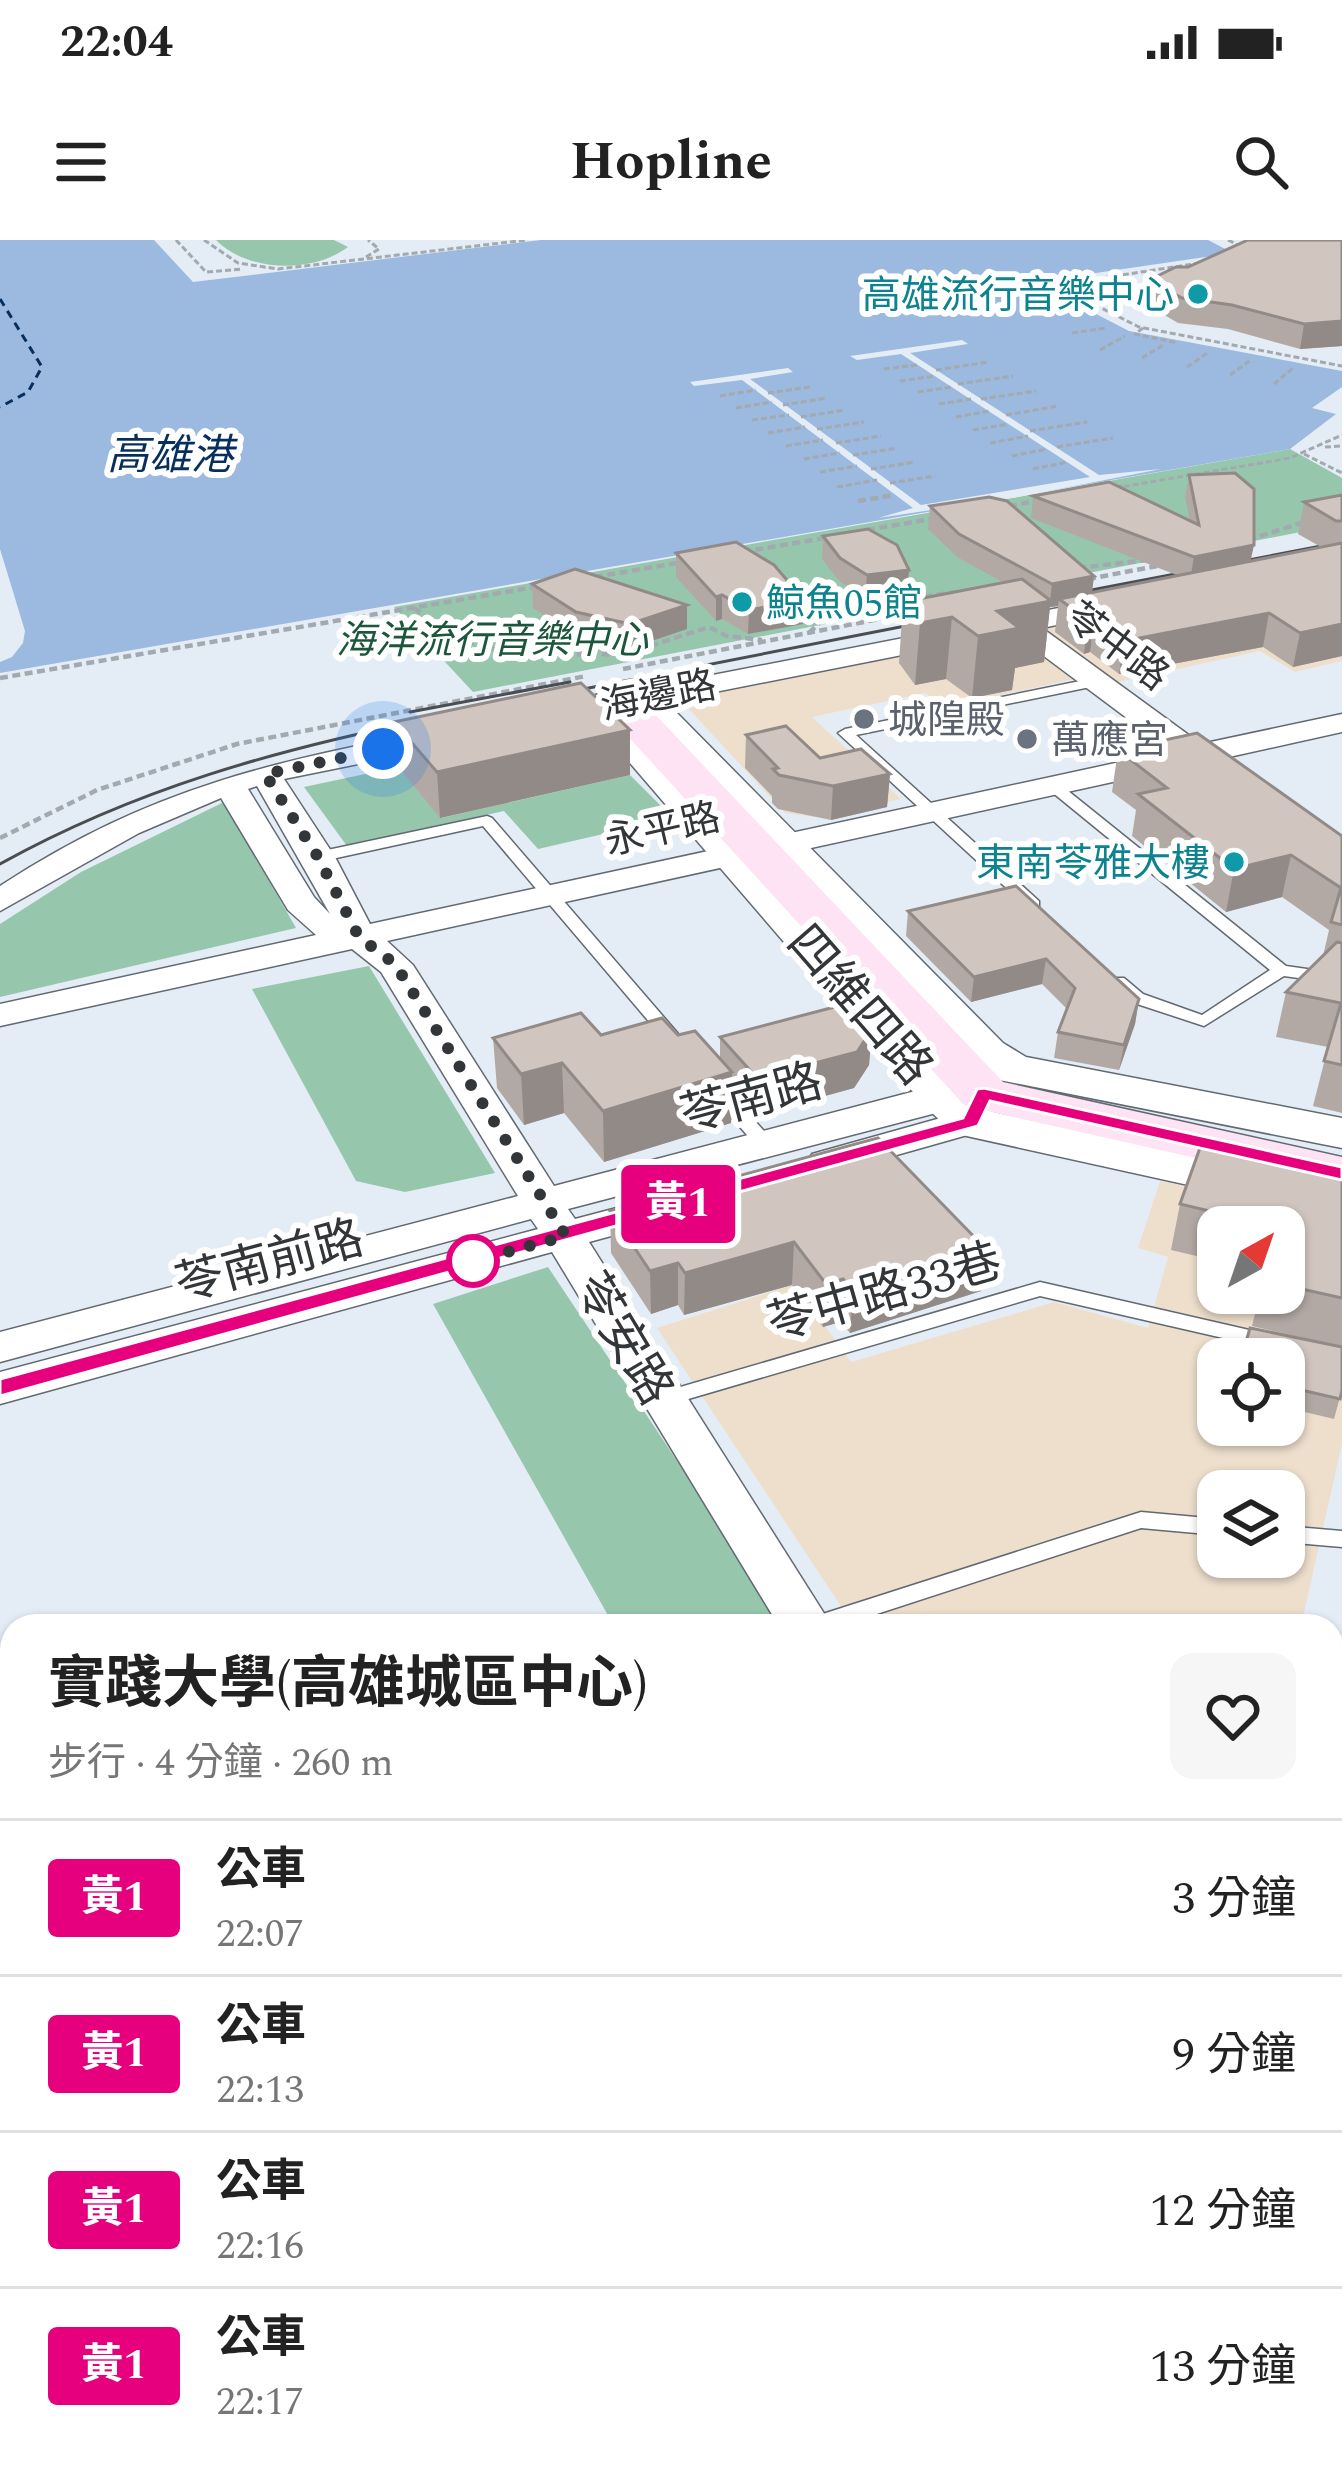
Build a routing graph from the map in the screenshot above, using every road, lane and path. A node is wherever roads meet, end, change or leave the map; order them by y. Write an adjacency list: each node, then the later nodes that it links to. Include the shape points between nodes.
1 (176, 240): 9 (path, via 206,272)
2 (204, 240): 9 (path)
3 (368, 240): 7 (path, via 379,249)
4 (527, 240): 7 (path)
5 (1228, 240): 6 (path, via 1258,254)
6 (1235, 257)
7 (363, 259): 9 (path)
8 (1213, 261): 11 (path, via 1056,285)
9 (247, 268)
10 (1106, 328): 12 (path)
11 (1142, 329): 14 (path, via 1135,334); 22 (path)
12 (1072, 334)
13 (1125, 336): 16 (path)
14 (1178, 343)
15 (1165, 344): 18 (path)
16 (1100, 350)
17 (1209, 352): 23 (path)
18 (1142, 358)
19 (1251, 360): 26 (path)
20 (988, 362): 28 (path)
21 (917, 364): 25 (path)
22 (1342, 366)
23 (1187, 367)
24 (1293, 368): 29 (path)
25 (884, 369)
26 (1230, 375)
27 (1013, 376): 33 (path)
28 (900, 381)
29 (1274, 384)
30 (810, 387): 34 (path)
31 (756, 390): 35 (path)
32 (1036, 391): 38 (path)
33 (917, 392)
34 (768, 393)
35 (720, 396)
36 (826, 398): 41 (path)
37 (971, 399): 40 (path)
38 (981, 399)
39 (772, 402): 43 (path)
40 (938, 404)
41 (784, 405)
42 (1058, 406): 47 (path)
43 (736, 408)
44 (844, 410): 48 (path)
45 (990, 411): 49 (path)
46 (789, 415): 50 (path)
47 (1006, 415)
48 (801, 417)
49 (956, 417)
50 (752, 420)
51 (864, 422): 55 (path)
52 (1087, 422): 63 (path)
53 (1009, 424): 56 (path)
54 (805, 427): 57 (path)
55 (817, 429)
56 (973, 430)
57 (768, 433)
58 (1342, 435): 68 (path)
59 (881, 436): 62 (path)
60 (1113, 437): 66 (path)
61 (823, 440): 64 (path)
62 (836, 443)
63 (990, 443)
64 (786, 446)
65 (1342, 446): 68 (path)
66 (1057, 447)
67 (898, 448): 72 (path)
68 (1321, 448): 71 (path)
69 (1048, 449): 73 (path)
70 (840, 453): 74 (path)
71 (1304, 454): 80 (path); 86 (path)
72 (853, 455)
73 (1012, 455)
74 (804, 459)
75 (915, 462): 78 (path)
76 (1068, 462): 79 (path)
77 (857, 466): 81 (path)
78 (872, 469)
79 (1033, 469)
80 (1340, 470)
81 (820, 472)
82 (934, 476): 84 (path)
83 (877, 480): 85 (path)
84 (890, 483)
85 (837, 487)
86 (1106, 490)
87 (895, 495): 89 (path)
88 (1026, 496): 90 (path, via 1037,502)
89 (857, 501)
90 (991, 509)
91 (944, 517): 93 (path)
92 (1307, 521): 95 (path)
93 (852, 533)
94 (829, 537): 96 (path)
95 (1230, 543)
96 (737, 553)
97 (1162, 557): 99 (path, via 1080,565)
98 (691, 560): 100 (path)
99 (1075, 578)
100 (575, 580)
101 (552, 584): 104 (path)
102 (971, 591): 106 (path, via 847,605 807,633)
103 (1150, 598): 105 (street, 海邊路)
104 (414, 608): 107 (path, via 451,636 513,655 625,655 709,627); 108 (path)
105 (1017, 622): 109 (street, 苓中路); 110 (street, 海邊路)
106 (797, 625)
107 (768, 641)
108 (0, 678)
109 (1095, 682): 114 (street, 苓中路); 119 (lane, via 845,733)
110 (620, 701): 111 (street, 海邊路); 120 (main road, 四維四路)
111 (558, 714)
112 (1342, 723): 114 (street, 永平路)
113 (492, 727): 115 (street)
114 (1195, 754): 116 (street, 苓中路); 118 (street, 永平路)
115 (265, 774): 117 (street); 121 (street, 苓安路)
116 (1230, 780)
117 (229, 785): 123 (street); 125 (street, 苓安路, via 299,903 322,926)
118 (1052, 785): 119 (street, 永平路); 127 (lane)
119 (930, 811): 120 (street, 永平路); 124 (lane)
120 (757, 850): 122 (street, 永平路); 132 (main road, 四維四路)
121 (318, 857): 122 (lane, via 488,820); 125 (street, 苓安路)
122 (549, 897): 125 (street, 永平路); 130 (lane)
123 (0, 902)
124 (1051, 920)
125 (359, 937): 129 (street, 永平路); 137 (street, 苓安路, via 395,964)
126 (1102, 967): 127 (lane, via 1137,998 1204,1021)
127 (1281, 970): 128 (lane)
128 (1342, 980)
129 (0, 1015)
130 (689, 1057)
131 (705, 1075): 134 (lane)
132 (977, 1095): 133 (street, 四維四路); 134 (street, 苓南路); 135 (main road, 四維四路); 136 (street, 四維四路); 137 (street, 苓南路)
133 (1342, 1133)
134 (767, 1146): 137 (street, 苓南路)
135 (1342, 1174)
136 (1342, 1203)
137 (555, 1220): 139 (street, 苓南前路); 140 (street, 苓南前路); 141 (street, 苓安路)
138 (1252, 1338): 141 (lane, 苓中路33巷, via 1040,1289)
139 (0, 1347)
140 (0, 1388)
141 (661, 1400): 145 (street, 苓安路)
142 (1197, 1525): 146 (lane, via 1142,1520)
143 (1305, 1536): 144 (lane)
144 (1342, 1539)
145 (801, 1614)
146 (847, 1614)

